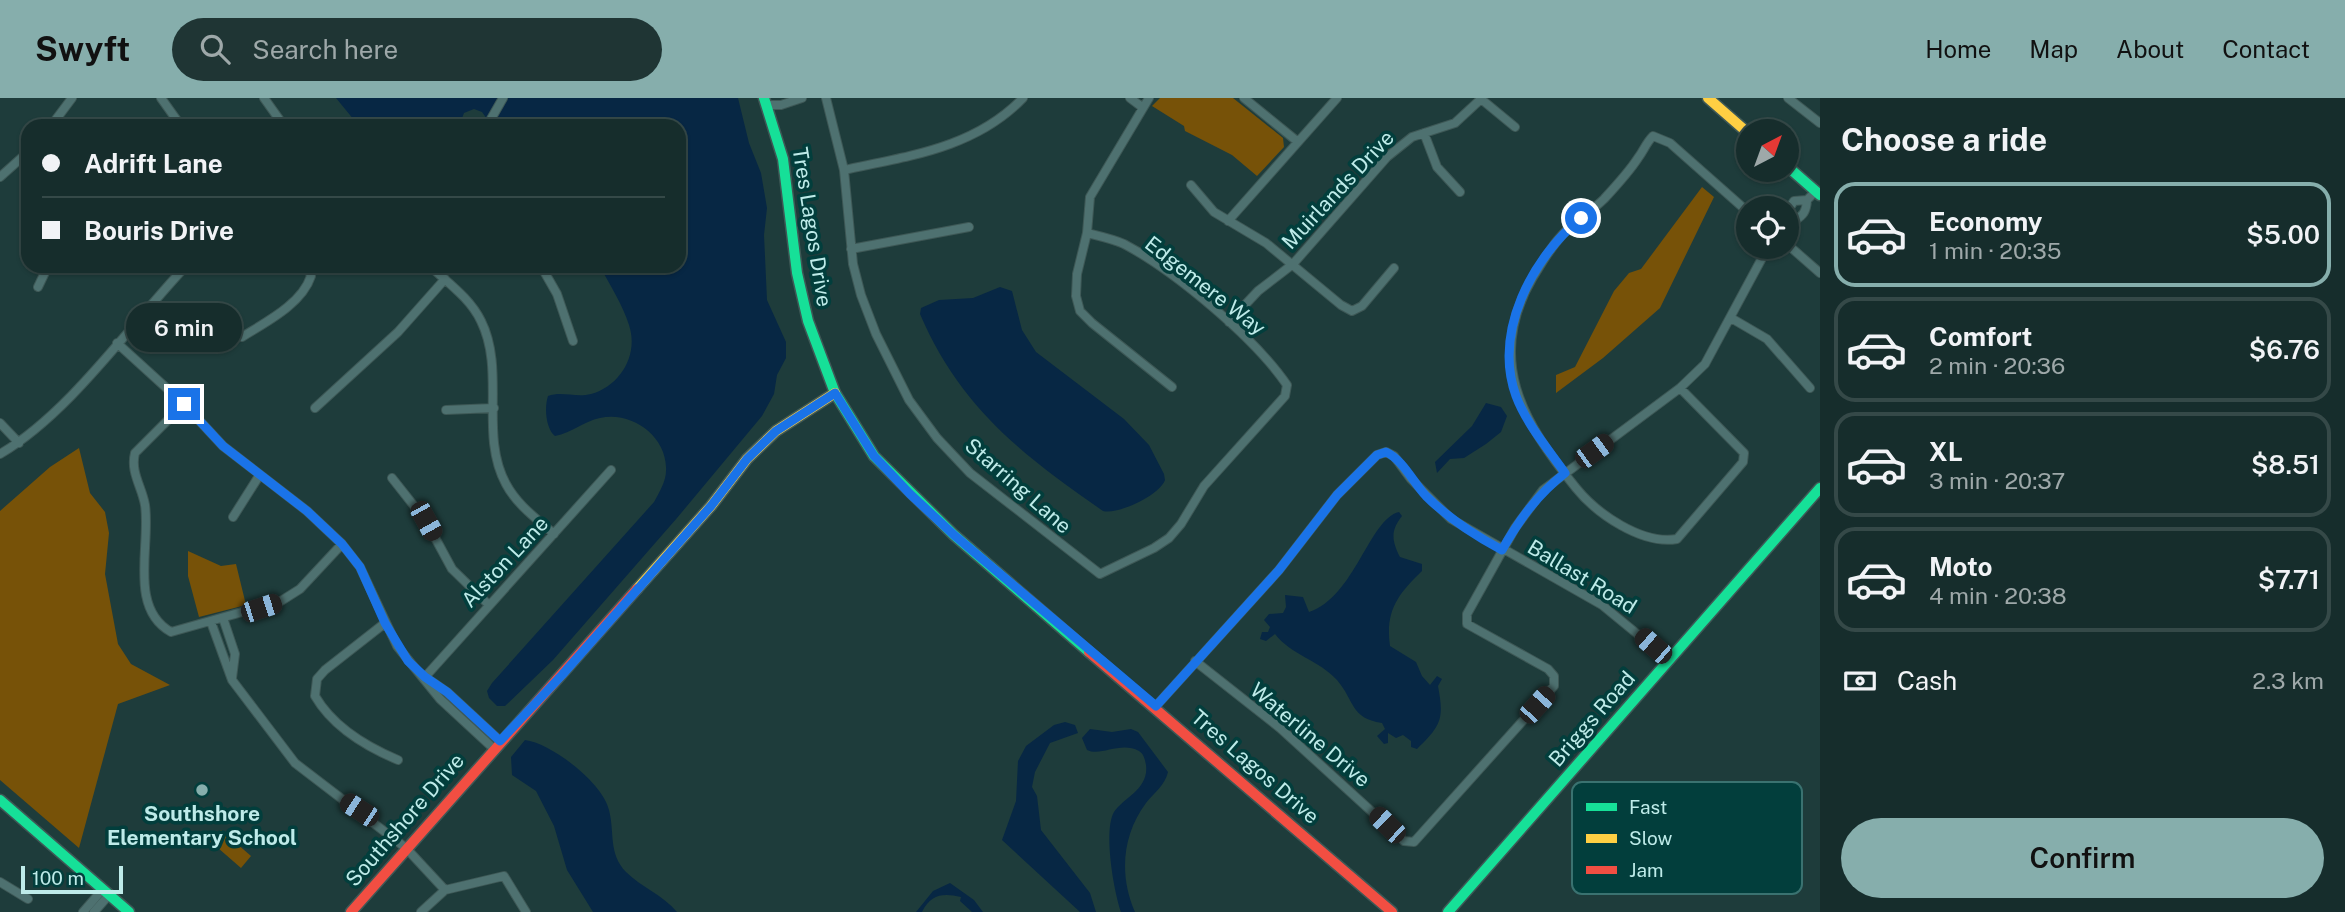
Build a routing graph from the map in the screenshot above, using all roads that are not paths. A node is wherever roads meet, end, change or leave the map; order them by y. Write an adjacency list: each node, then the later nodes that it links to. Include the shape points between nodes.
1 (72, 98): 17 (street)
2 (161, 98): 18 (street)
3 (264, 98): 19 (street)
4 (503, 98): 20 (street)
5 (802, 98): 15 (street, via 781,105)
6 (825, 98): 27 (street, Starring Lane)
7 (1023, 98): 27 (street, via 996,122 957,143)
8 (1130, 98): 16 (street)
9 (1149, 98): 16 (street)
10 (1244, 98): 25 (street)
11 (1337, 98): 25 (street)
12 (1481, 98): 23 (street); 24 (street, Muirlands Drive, via 1455,122)
13 (1708, 98): 21 (street)
14 (1788, 98): 22 (street)
15 (768, 100): 62 (street, Tres Lagos Drive, via 786,179 801,293)
16 (1142, 107): 39 (street, via 1090,197)
17 (57, 118)
18 (176, 119)
19 (279, 119)
20 (491, 119)
21 (1736, 122)
22 (1820, 123)
23 (1515, 127)
24 (1424, 133): 31 (street, via 1437,167); 43 (street, Muirlands Drive, via 1412,136 1387,156)
25 (1298, 142): 37 (street)
26 (21, 158): 29 (street)
27 (844, 170): 40 (street, Starring Lane)
28 (1799, 176): 32 (street)
29 (0, 177)
30 (1191, 184): 37 (street, via 1214,212)
31 (1460, 192)
32 (1818, 193): 33 (street)
33 (1807, 200): 35 (street); 36 (street, via 1806,212)
34 (1736, 201): 71 (street, via 1670,143 1653,136 1602,201 1567,230 1546,256 1515,313 1510,371 1516,397)
35 (1799, 201)
36 (1799, 218)
37 (1228, 221): 43 (street)
38 (969, 227): 40 (street)
39 (1087, 233): 54 (street, Edgemere Way, via 1121,243 1141,255); 59 (street, via 1077,274 1080,311)
40 (852, 249): 58 (street, Starring Lane, via 861,295 876,334 909,400 937,438 970,472 1100,574 1168,538 1204,486 1285,396)
41 (1799, 255): 50 (street)
42 (1762, 259): 53 (street)
43 (1293, 264): 44 (street, via 1352,311 1362,306); 54 (street, Muirlands Drive)
44 (1394, 268)
45 (45, 273): 52 (street)
46 (179, 273): 57 (street)
47 (310, 273): 55 (street, via 308,286 286,308)
48 (438, 273): 51 (street)
49 (545, 273): 56 (street)
50 (1820, 273)
51 (445, 279): 64 (street, via 398,332); 65 (street, via 472,307 488,338)
52 (38, 287)
53 (1731, 318): 60 (street, via 1705,364); 61 (street, via 1767,339)
54 (1229, 322): 58 (street, Edgemere Way)
55 (242, 337)
56 (573, 341)
57 (117, 343): 63 (street); 68 (street)
58 (1287, 385)
59 (1172, 387)
60 (1680, 388): 71 (street); 71 (street, via 1744,453 1743,462 1677,540 1653,537 1611,519 1594,507)
61 (1810, 388)
62 (835, 393): 91 (street, Tres Lagos Drive, via 874,456 910,494); 92 (street, Southshore Drive, via 776,431 747,459 694,526)
63 (184, 404): 72 (street); 81 (street, via 135,453 132,464 145,503 144,588 156,619 171,632)
64 (315, 408)
65 (494, 408): 66 (street); 76 (street, via 496,453 506,485)
66 (446, 410)
67 (0, 423): 68 (street)
68 (19, 443): 69 (street)
69 (0, 454)
70 (611, 470): 76 (street, Alston Lane)
71 (1565, 473): 78 (street, via 1529,507)
72 (259, 476): 75 (street); 77 (street)
73 (391, 478): 79 (street, via 426,521 452,569)
74 (1820, 488): 86 (street, Briggs Road)
75 (233, 517)
76 (555, 534): 79 (street, Alston Lane)
77 (342, 544): 80 (street, via 300,589 281,601); 82 (street, via 360,567)
78 (1502, 550): 85 (street, Ballast Road, via 1451,519 1410,479 1394,456 1386,452 1377,455); 85 (street, Waterline Drive, via 1467,614 1467,624 1548,669 1554,686 1414,842 1404,841 1280,728); 86 (street, Ballast Road, via 1602,605)
79 (489, 604): 87 (street, Alston Lane)
80 (223, 618): 81 (street); 83 (street)
81 (211, 622): 84 (street)
82 (385, 623): 87 (street, via 397,646); 93 (street, via 317,678 315,696 352,735 372,750)
83 (231, 644): 84 (street); 88 (street, via 235,654)
84 (220, 647): 88 (street)
85 (1195, 660): 91 (street, Ballast Road)
86 (1669, 660): 107 (street, Briggs Road)
87 (425, 677): 89 (street); 90 (street)
88 (232, 680): 95 (street, via 295,763)
89 (455, 698): 90 (street); 92 (street)
90 (448, 706): 92 (street)
91 (1156, 706): 106 (street, Tres Lagos Drive)
92 (497, 744): 95 (street, Southshore Drive)
93 (398, 760)
94 (0, 800): 98 (street)
95 (406, 848): 97 (street); 103 (street, Southshore Drive)
96 (0, 882): 99 (street)
97 (445, 890): 104 (street); 105 (street, via 504,876)
98 (106, 892): 100 (street); 101 (street); 102 (street)
99 (28, 899)
100 (83, 912)
101 (94, 912)
102 (129, 912)
103 (351, 912)
104 (421, 912)
105 (526, 912)
106 (1392, 912)
107 (1448, 912)

